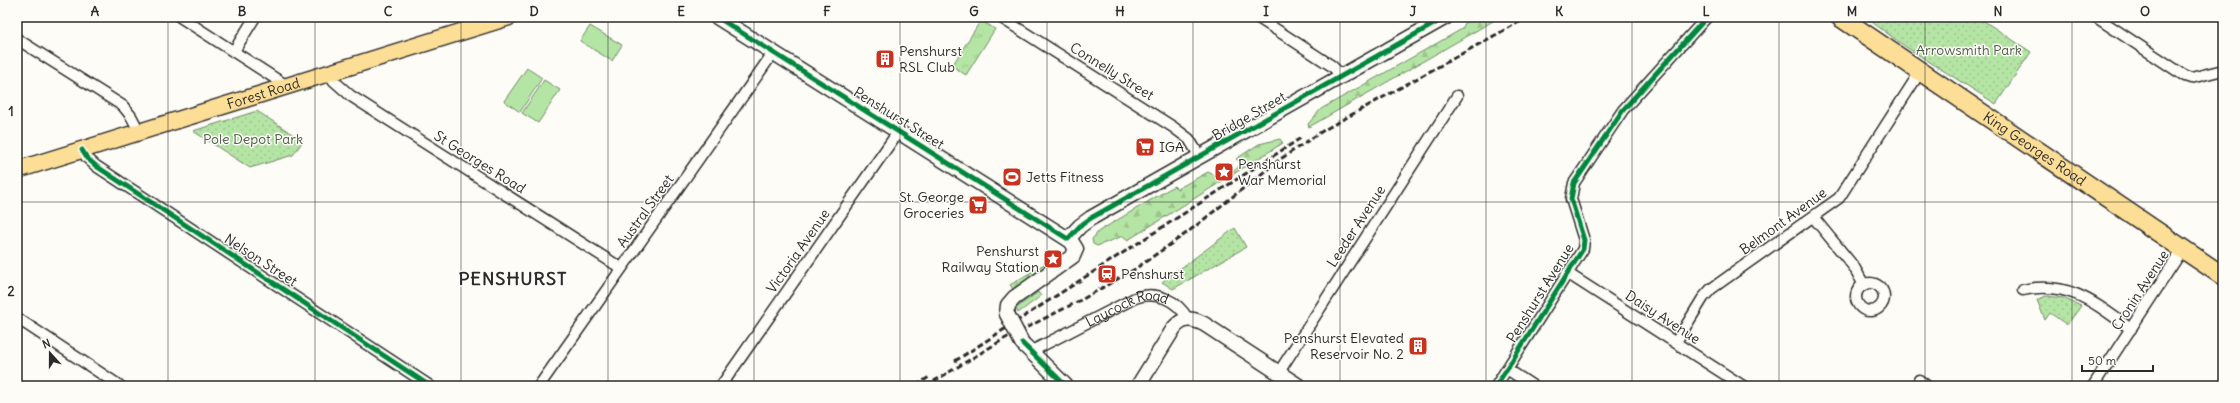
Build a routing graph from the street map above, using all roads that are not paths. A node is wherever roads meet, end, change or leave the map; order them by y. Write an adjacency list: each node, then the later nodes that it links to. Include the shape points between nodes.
1 (180, 17): 12 (street)
2 (255, 17): 12 (street)
3 (509, 17): 16 (main road, Forest Road)
4 (717, 17): 13 (main road, Penshurst Street)
5 (1000, 17): 23 (street, Connelly Street, via 1178,130 1189,139)
6 (1257, 17): 17 (street, via 1332,66)
7 (1446, 17): 17 (main road, Bridge Street)
8 (1707, 17): 29 (street, Penshurst Avenue, via 1623,110 1574,183 1571,199 1584,244)
9 (2096, 17): 14 (street, via 2185,76 2191,78)
10 (1840, 19): 15 (highway, King Georges Road)
11 (17, 39): 20 (street, via 123,106)
12 (234, 51): 18 (street)
13 (773, 53): 21 (main road, Penshurst Street); 28 (street, Austral Street)
14 (2223, 70)
15 (1920, 72): 25 (street, Belmont Avenue, via 1839,198); 27 (highway, King Georges Road)
16 (329, 73): 18 (main road, Forest Road); 28 (street, St Georges Road, via 351,96)
17 (1342, 76): 23 (main road, Bridge Street)
18 (287, 86): 20 (main road, Forest Road)
19 (1457, 96): 39 (street, Leeder Avenue)
20 (139, 131): 22 (main road, Forest Road)
21 (898, 132): 26 (main road, Penshurst Street); 43 (street, Victoria Avenue)
22 (82, 150): 24 (main road, Forest Road); 41 (street, Nelson Street, via 96,166)
23 (1200, 157): 26 (main road, Bridge Street, via 1091,218)
24 (17, 170)
25 (1814, 218): 31 (street, via 1854,267); 36 (street, Belmont Avenue, via 1706,294)
26 (1068, 239): 37 (main road, bridge, via 1075,247 1075,254 1008,305 1007,314)
27 (2184, 249): 30 (highway, King Georges Road); 35 (street, Cronin Avenue)
28 (621, 268): 42 (street, Austral Street)
29 (1567, 273): 36 (street, Daisy Avenue); 38 (street, Penshurst Avenue)
30 (2223, 276)
31 (1864, 285)
32 (2023, 290): 35 (street, via 2041,287 2067,290 2088,299)
33 (17, 318): 40 (street)
34 (1188, 319): 37 (street, Laycock Road, via 1174,303 1160,296 1148,294); 39 (main road, Laycock Road, via 1204,324); 45 (main road, via 1174,328)
35 (2131, 329): 50 (street, Cronin Avenue)
36 (1676, 342): 49 (street, Daisy Avenue)
37 (1026, 347): 44 (main road)
38 (1506, 369): 47 (street, Penshurst Avenue); 48 (street)
39 (1279, 372): 46 (main road, Laycock Road)
40 (120, 386)
41 (430, 386)
42 (540, 386)
43 (722, 386)
44 (1066, 386)
45 (1138, 386)
46 (1299, 386)
47 (1496, 386)
48 (1533, 386)
49 (1743, 386)
50 (2093, 386)

